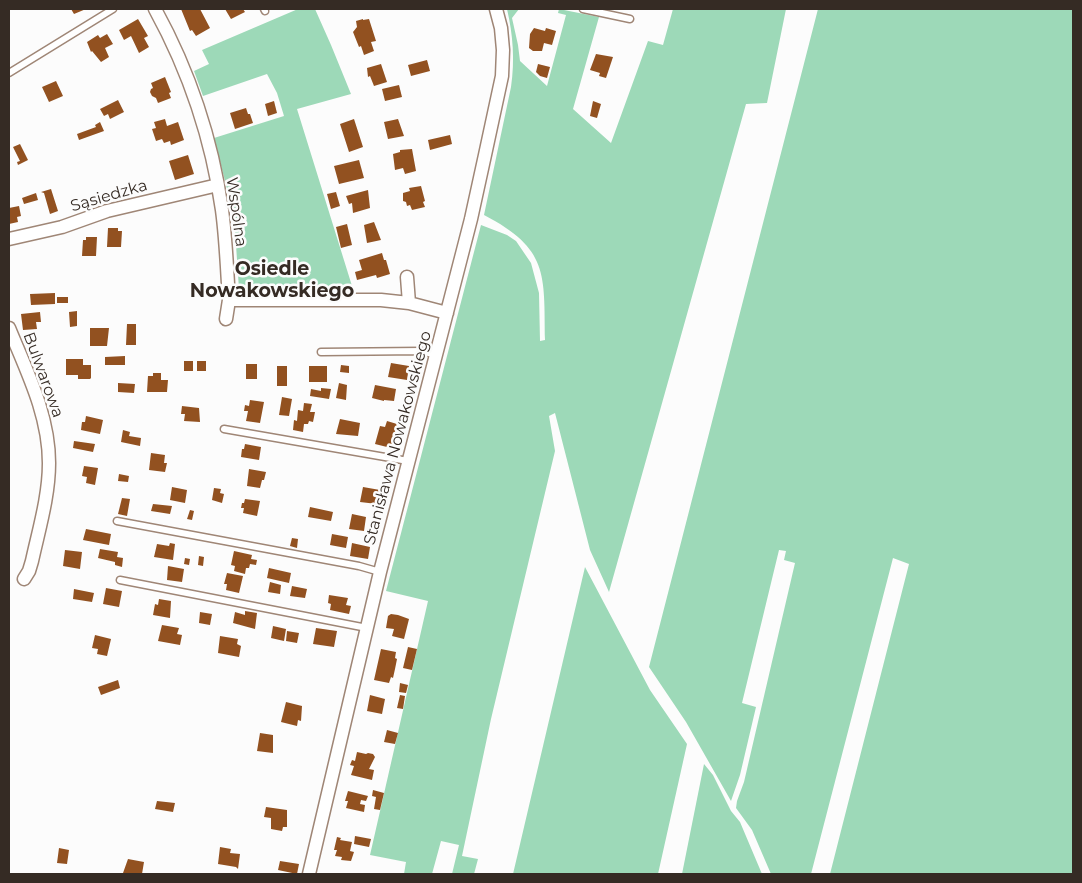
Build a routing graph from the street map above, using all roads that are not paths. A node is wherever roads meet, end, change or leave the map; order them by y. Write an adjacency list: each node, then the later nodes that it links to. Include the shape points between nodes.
1 (113, 9): 6 (lane)
2 (155, 9): 7 (street, Wspólna, via 184,68)
3 (496, 9): 12 (street, Stanisława Nowakowskiego, via 503,50 502,76)
4 (583, 9): 5 (lane)
5 (630, 19)
6 (9, 73)
7 (218, 185): 8 (street, Sąsiedzka, via 107,211 62,227); 10 (street, Wspólna)
8 (9, 239)
9 (407, 277): 11 (street)
10 (229, 300): 11 (street); 13 (street, Wspólna)
11 (409, 303): 12 (street)
12 (447, 313): 16 (street, Stanisława Nowakowskiego)
13 (226, 318)
14 (9, 328): 21 (street, Bulwarowa, via 41,408 48,435 50,464 32,561)
15 (321, 352): 16 (lane, via 422,352)
16 (436, 355): 18 (street, Stanisława Nowakowskiego)
17 (224, 429): 18 (lane)
18 (408, 461): 20 (street, Stanisława Nowakowskiego)
19 (117, 521): 20 (lane)
20 (380, 572): 23 (street, Stanisława Nowakowskiego)
21 (24, 579)
22 (120, 580): 23 (lane)
23 (367, 628): 24 (street, Stanisława Nowakowskiego)
24 (309, 874)

